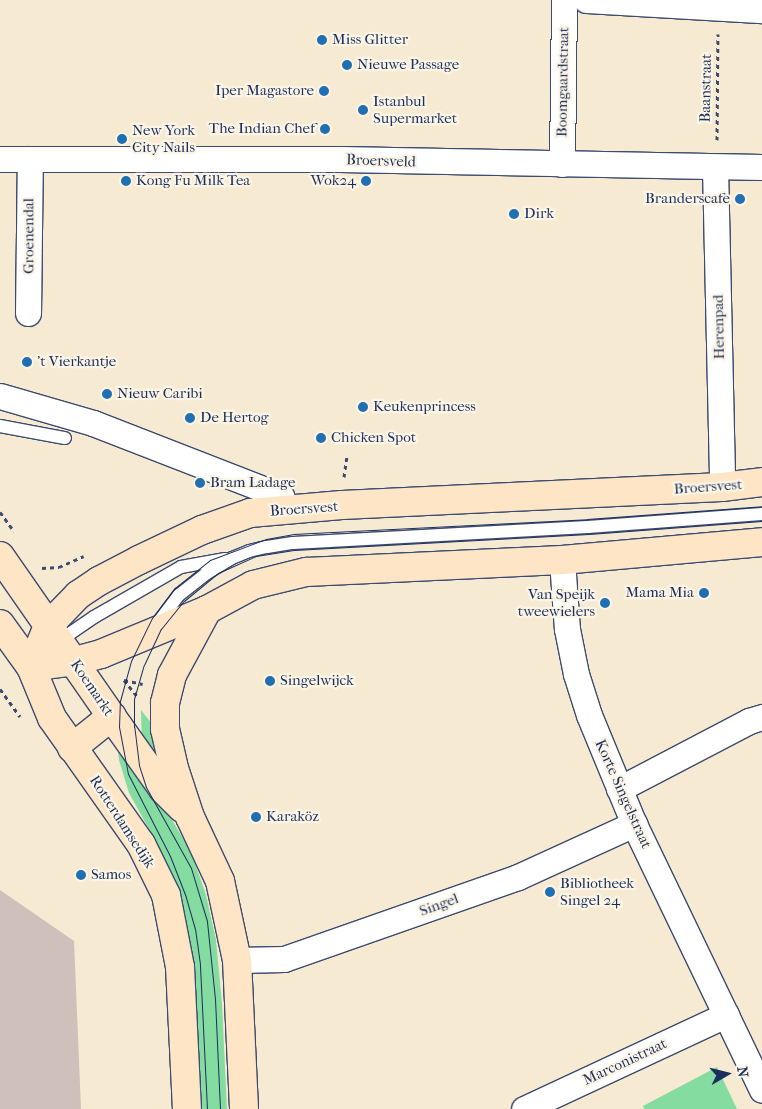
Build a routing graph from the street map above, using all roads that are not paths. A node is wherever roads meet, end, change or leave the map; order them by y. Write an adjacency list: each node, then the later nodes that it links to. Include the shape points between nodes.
1 (564, 0): 7 (street, Boomgaardstraat)
2 (586, 0): 3 (street)
3 (718, 4): 4 (street)
4 (762, 10)
5 (0, 159): 6 (street, Broersveld)
6 (30, 159): 7 (street, Broersveld); 10 (street, Groenendal)
7 (562, 164): 9 (street, Broersveld)
8 (762, 167): 9 (street, Broersveld)
9 (715, 168): 15 (street, Herenpad)
10 (28, 313)
11 (0, 396): 16 (street, Broersvest, via 93,423)
12 (0, 426): 13 (lane)
13 (65, 438)
14 (762, 482): 15 (main road, Broersvest)
15 (722, 487): 25 (main road, Broersvest, via 342,505 250,513 202,530 99,581 78,596)
16 (281, 496)
17 (762, 514): 20 (lane, via 293,543 249,551)
18 (762, 542): 21 (main road)
19 (0, 556): 25 (main road, Koemarkt)
20 (232, 558): 24 (lane, via 179,595); 25 (lane, via 181,567 94,618)
21 (562, 560): 22 (main road, via 306,572 253,585); 30 (street, Korte Singelstraat, via 566,630 576,674)
22 (207, 610): 24 (main road); 31 (main road, via 172,675 165,703 168,742)
23 (0, 624): 26 (main road)
24 (151, 632): 25 (main road, via 101,654)
25 (61, 643): 26 (main road, Broersvest); 26 (main road); 27 (main road, Koemarkt)
26 (31, 667): 29 (main road, Rotterdamsedijk, via 52,718)
27 (112, 716): 29 (main road); 31 (main road, Koemarkt, via 163,789)
28 (762, 716): 30 (street)
29 (72, 748): 36 (main road, Rotterdamsedijk, via 140,844 166,895 180,966)
30 (619, 789): 32 (street, Korte Singelstraat)
31 (190, 817): 33 (main road, via 220,881)
32 (634, 824): 33 (street, Singel, via 518,877 284,959); 34 (street, Korte Singelstraat)
33 (237, 960): 37 (main road)
34 (726, 1015): 35 (street, Korte Singelstraat); 38 (street, Marconistraat)
35 (762, 1090)
36 (187, 1109)
37 (244, 1109)
38 (524, 1109)

